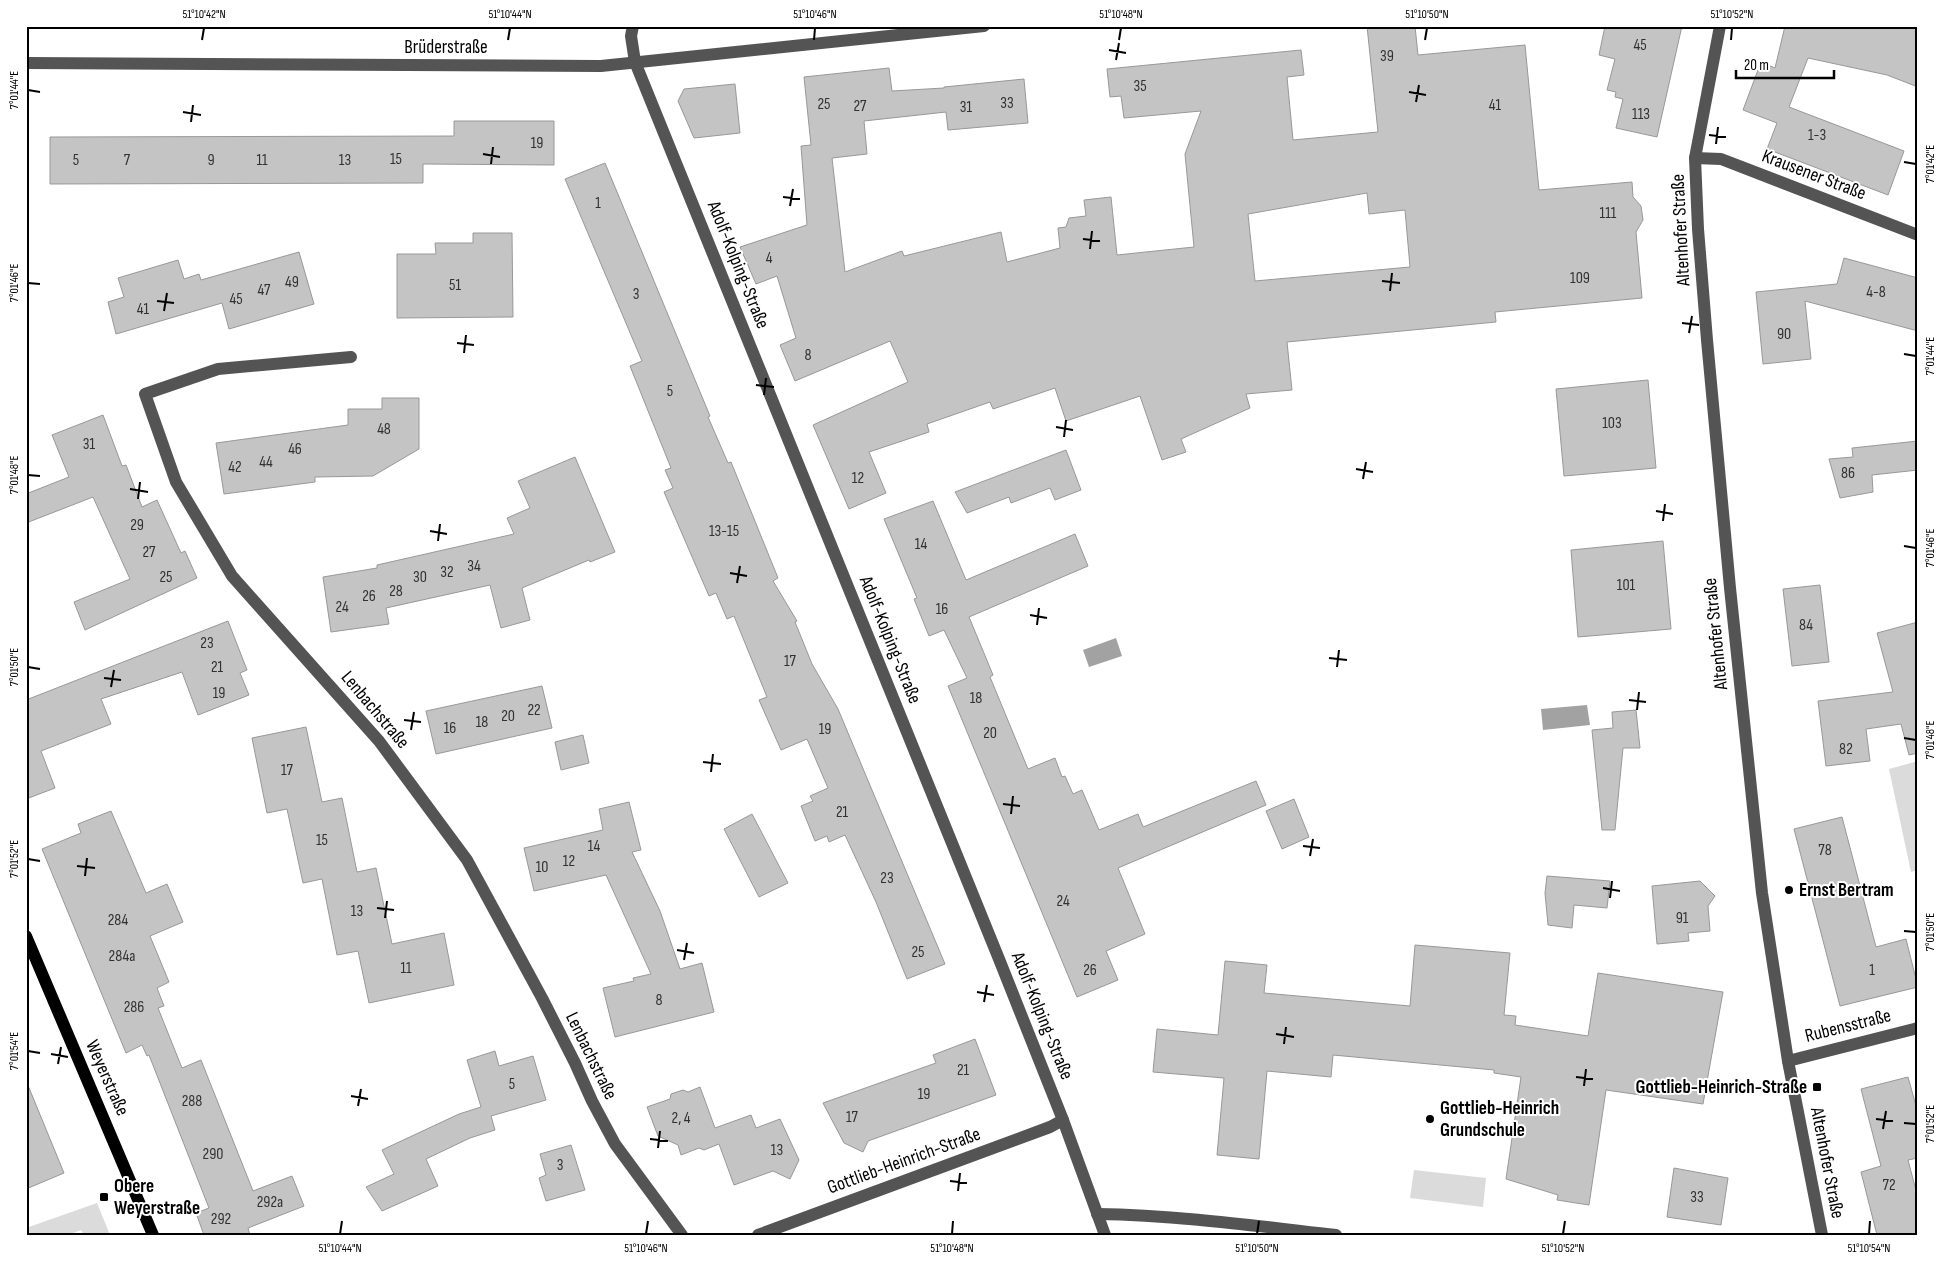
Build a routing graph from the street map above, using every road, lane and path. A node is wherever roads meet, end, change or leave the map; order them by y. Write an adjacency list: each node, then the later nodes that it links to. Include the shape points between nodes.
1 (633, 26): 4 (street, Adolf-Kolping-Straße, via 631,36)
2 (984, 26): 4 (street, Brüderstraße)
3 (1720, 26): 6 (street, Altenhofer Straße)
4 (635, 62): 5 (street, Brüderstraße, via 601,66); 12 (street, Adolf-Kolping-Straße)
5 (26, 63)
6 (1695, 158): 7 (street, Krausener Straße, via 1721,159); 11 (street, Altenhofer Straße, via 1698,229 1730,588 1762,893)
7 (1918, 235)
8 (351, 356): 15 (street, Lenbachstraße, via 218,369 145,394 176,482 232,576 379,741 467,860 542,998 615,1144)
9 (26, 936): 14 (main road, Weyerstraße)
10 (1918, 1028): 11 (street, Rubensstraße)
11 (1788, 1061): 19 (street, Altenhofer Straße)
12 (1063, 1120): 13 (street, Adolf-Kolping-Straße); 16 (street, Gottlieb-Heinrich-Straße)
13 (1097, 1214): 17 (street, Adolf-Kolping-Straße); 18 (street)
14 (153, 1235)
15 (682, 1235)
16 (758, 1235)
17 (1105, 1235)
18 (1336, 1235)
19 (1822, 1235)

